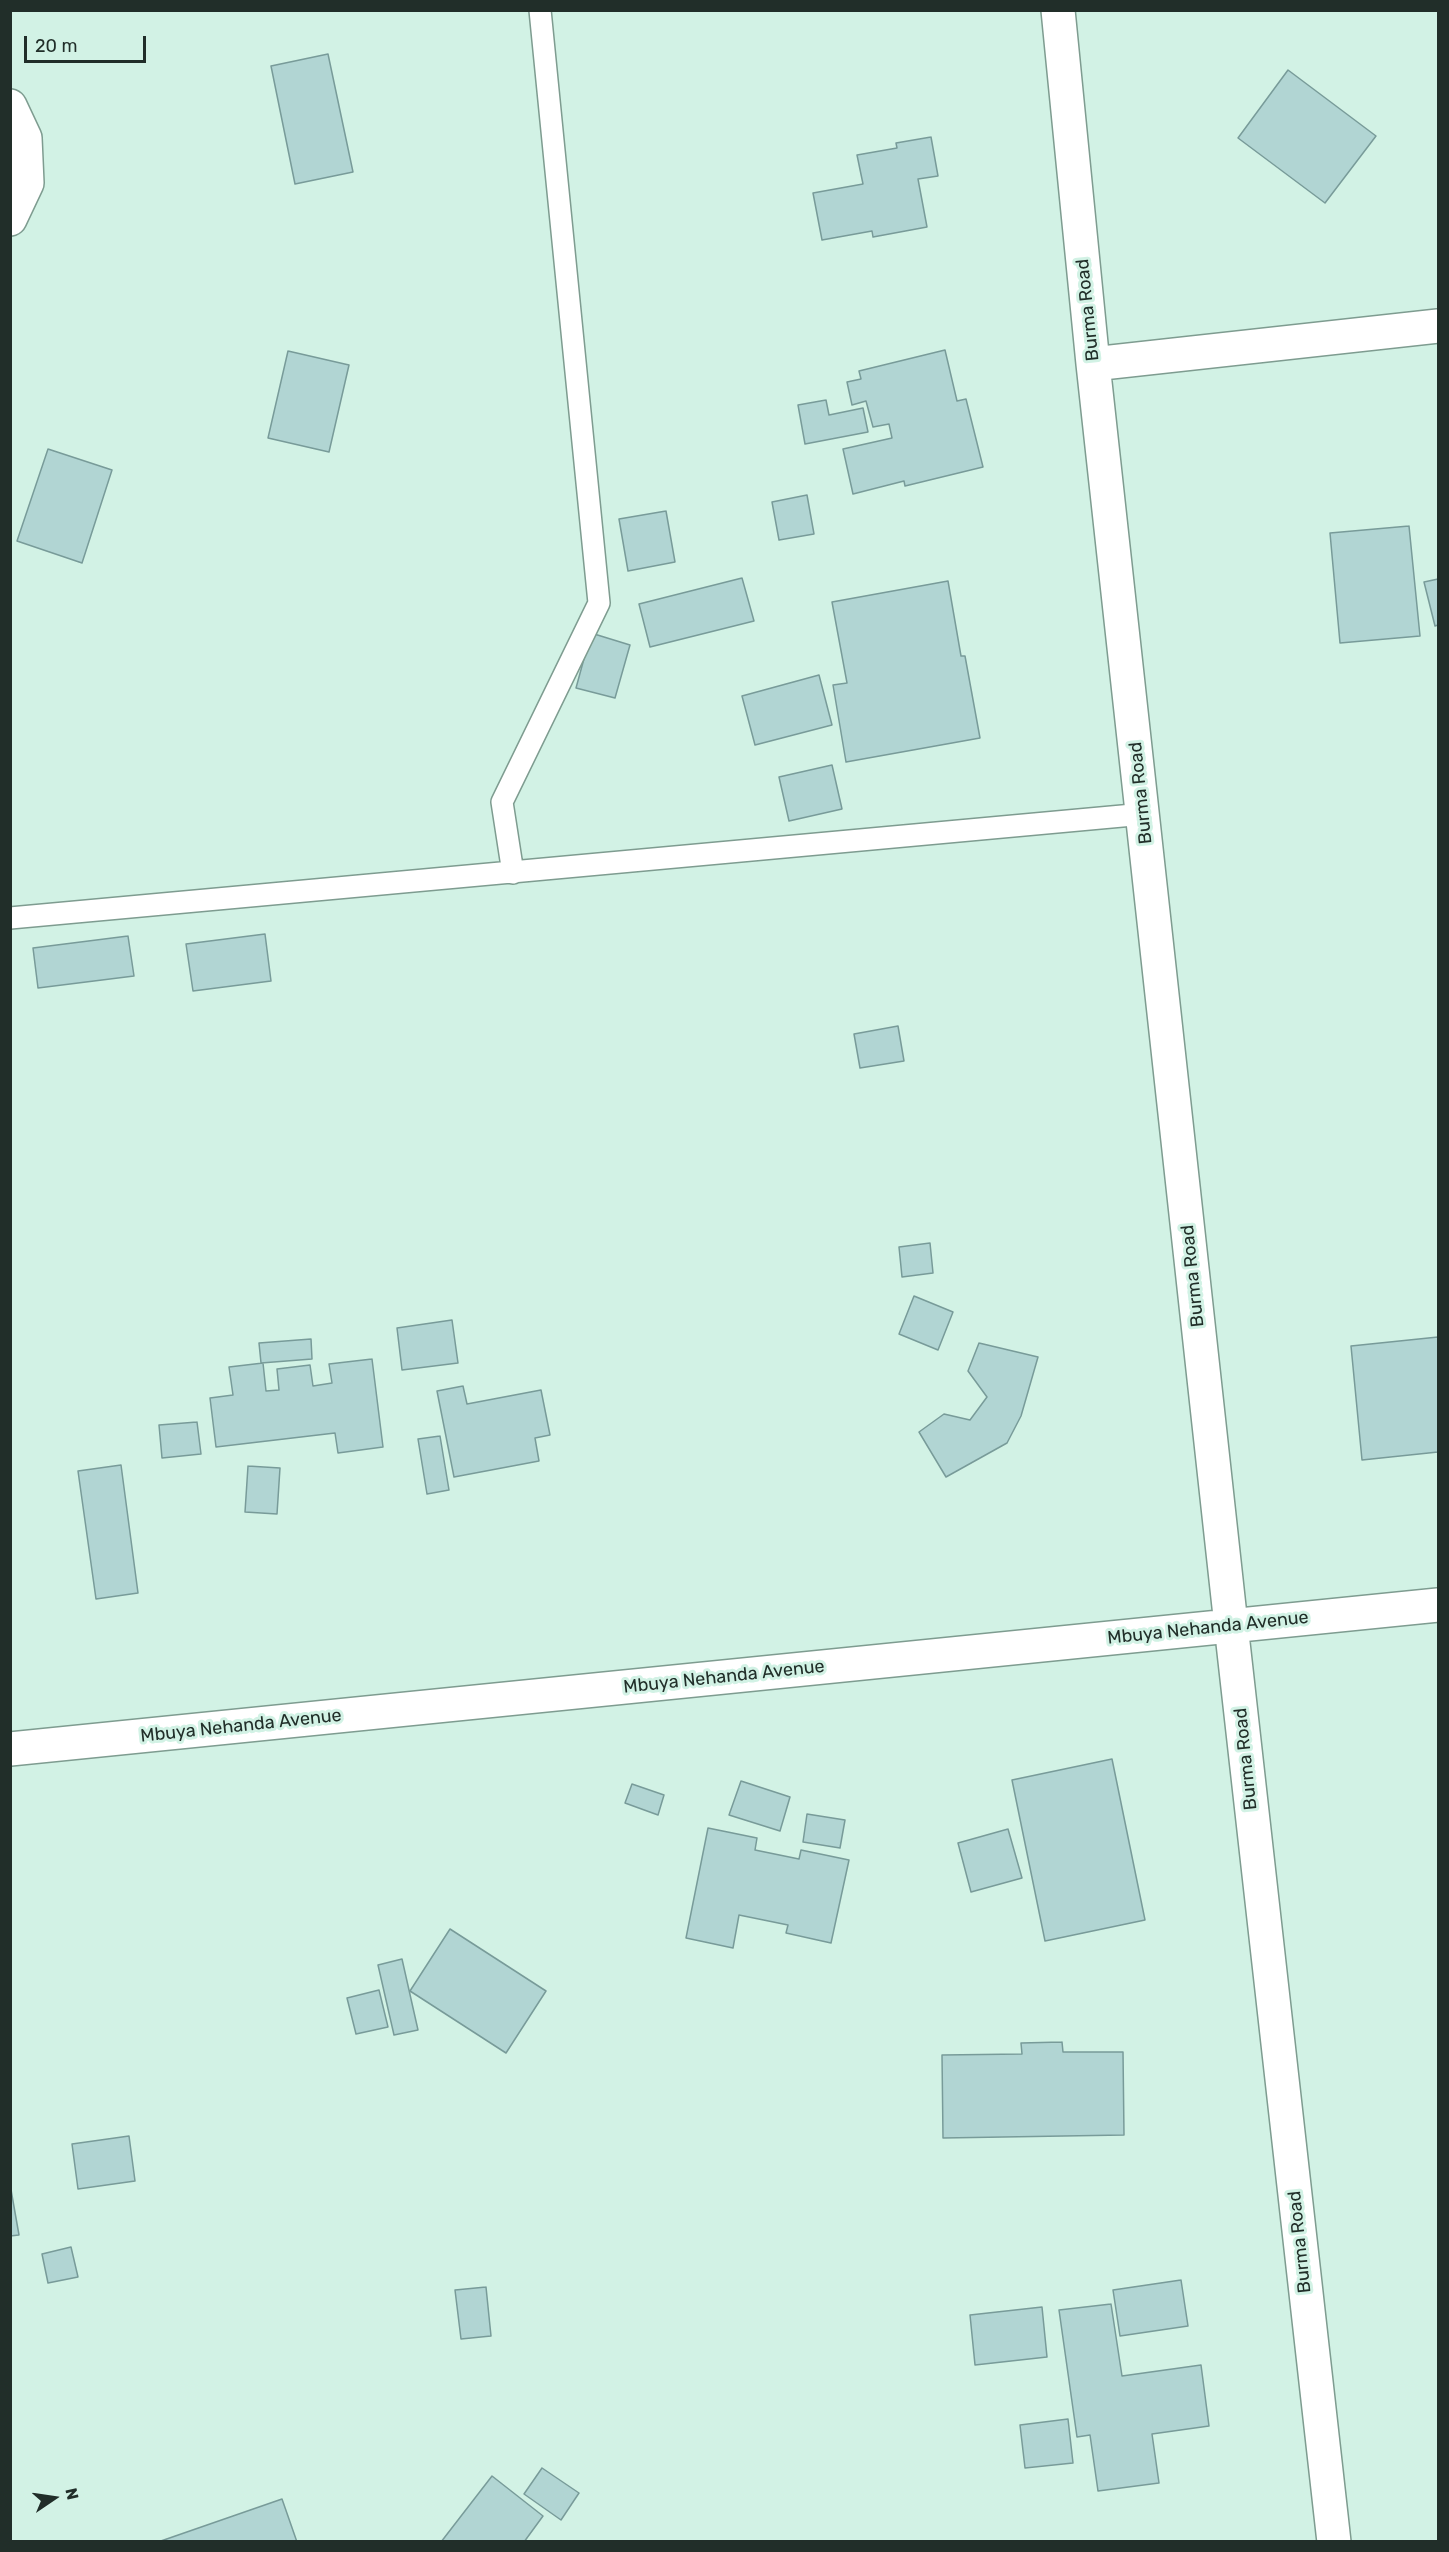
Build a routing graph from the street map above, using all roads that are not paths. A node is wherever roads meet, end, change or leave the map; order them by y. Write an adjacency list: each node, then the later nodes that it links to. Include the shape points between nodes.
1 (540, 10): 8 (lane, via 599,603 502,802)
2 (1058, 10): 6 (street, Burma Road)
3 (10, 106): 4 (street, via 25,138 27,183)
4 (10, 219)
5 (1438, 326): 6 (street)
6 (1094, 364): 7 (street, Burma Road)
7 (1144, 814): 8 (lane); 11 (street, Burma Road)
8 (513, 873): 9 (lane)
9 (10, 918)
10 (1438, 1605): 11 (street, Mbuya Nehanda Avenue)
11 (1231, 1625): 12 (street, Mbuya Nehanda Avenue); 13 (street, Burma Road)
12 (10, 1749)
13 (1334, 2541)

